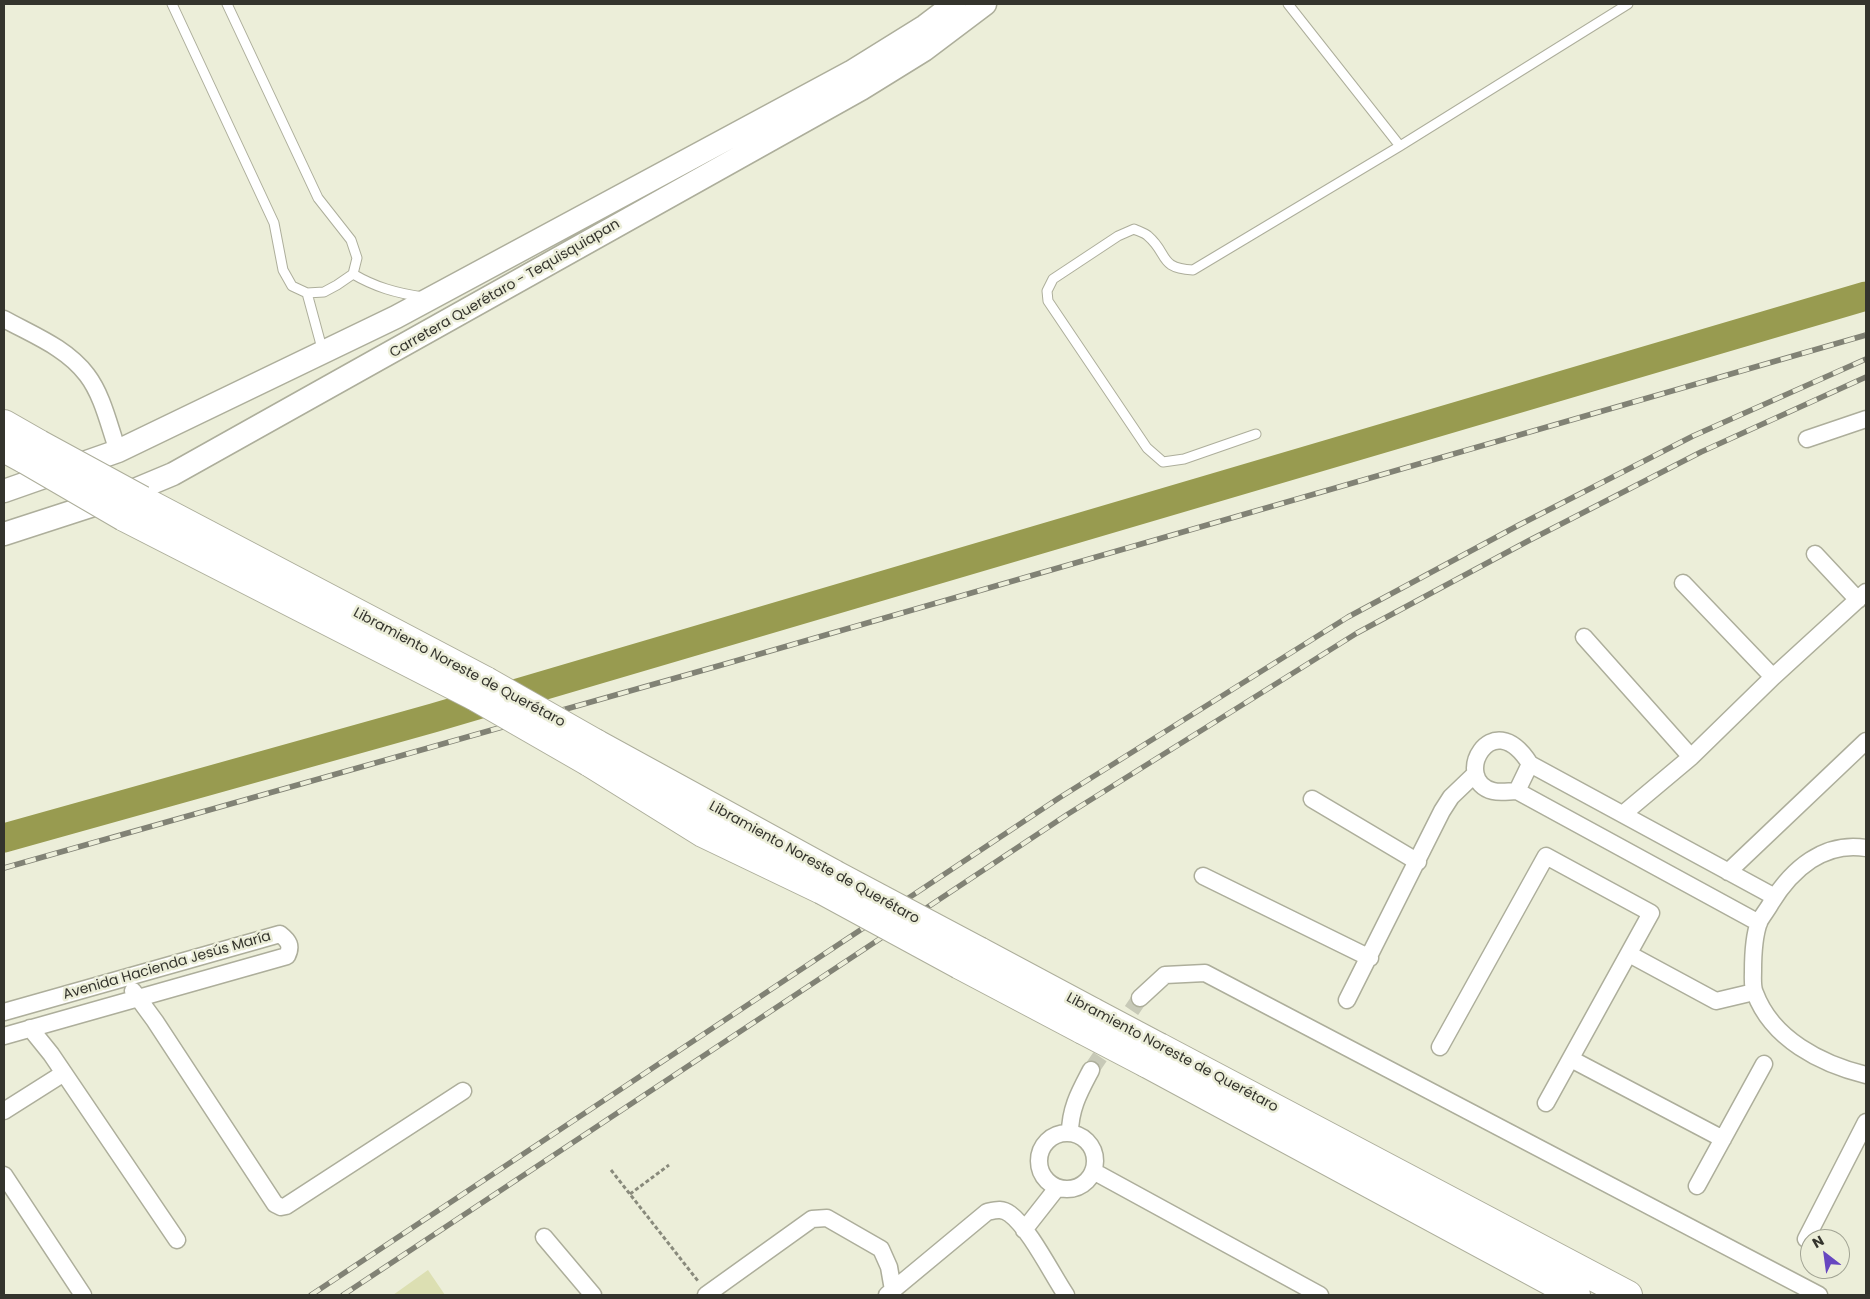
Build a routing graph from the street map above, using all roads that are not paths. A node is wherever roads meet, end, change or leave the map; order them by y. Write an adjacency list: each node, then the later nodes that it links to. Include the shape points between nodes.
1 (172, 4): 9 (lane, via 274,223 283,270 292,286)
2 (227, 4): 8 (lane, via 318,198 351,240 357,258)
3 (954, 4): 10 (main road, Carretera Querétaro - Tequisquiapan, via 925,26 850,72)
4 (985, 4): 20 (main road, Carretera Querétaro - Tequisquiapan, via 924,50 861,89 199,460 118,497)
5 (1288, 4): 7 (lane)
6 (1628, 4): 7 (lane)
7 (1400, 146): 15 (lane, via 1194,270 1179,269 1167,262 1148,236 1134,229 1053,279 1047,291 1048,301 1147,448 1163,462 1184,459)
8 (353, 274): 9 (lane, via 324,292); 10 (lane, via 390,291)
9 (307, 294): 12 (lane)
10 (431, 298): 12 (main road, Carretera Querétaro - Tequisquiapan)
11 (4, 319): 18 (street, via 56,346 87,375 102,402)
12 (324, 352): 18 (main road, Carretera Querétaro - Tequisquiapan)
13 (1866, 419): 16 (street)
14 (4, 424): 17 (highway, Libramiento Noreste de Querétaro)
15 (1256, 434)
16 (1807, 439)
17 (23, 451): 50 (highway, Libramiento Noreste de Querétaro, bridge, via 481,689 828,882)
18 (118, 451): 19 (main road, Carretera Querétaro - Tequisquiapan)
19 (4, 492)
20 (4, 534)
21 (1815, 554): 23 (street)
22 (1683, 583): 25 (street)
23 (1862, 596): 25 (street)
24 (1584, 638): 27 (street)
25 (1773, 677): 27 (street)
26 (1866, 741): 35 (street)
27 (1691, 756): 32 (street)
28 (1530, 764): 29 (street, via 1513,743 1489,742 1480,750); 30 (street); 32 (street)
29 (1475, 774): 30 (street, via 1492,791); 34 (street, via 1451,797)
30 (1517, 791): 38 (street)
31 (1312, 799): 34 (street)
32 (1623, 814): 35 (street)
33 (1866, 848): 37 (street, via 1856,846 1823,852 1796,869)
34 (1418, 862): 40 (street)
35 (1728, 872): 37 (street)
36 (1203, 876): 40 (street)
37 (1775, 897): 38 (street)
38 (1759, 923): 42 (street, via 1753,960)
39 (1629, 954): 42 (street, via 1716,1001); 49 (street, via 1651,913 1546,856); 51 (street)
40 (1370, 958): 45 (street)
41 (125, 978): 43 (street); 43 (street, Avenida Hacienda Jesús María, via 280,934 288,940 288,956); 46 (street, Avenida Hacienda Jesús María)
42 (1754, 992): 55 (street, via 1772,1024 1797,1045 1829,1064)
43 (138, 998): 47 (street, Avenida Hacienda Jesús María); 56 (street, via 275,1204 281,1208)
44 (1140, 998): 78 (street, via 1165,975 1204,973)
45 (1347, 1000)
46 (4, 1012)
47 (30, 1028): 48 (street, Avenida Hacienda Jesús María); 54 (street)
48 (4, 1036)
49 (1440, 1047)
50 (1153, 1055): 76 (highway, Libramiento Noreste de Querétaro); 77 (highway, Libramiento Noreste de Querétaro)
51 (1571, 1059): 57 (street); 61 (street)
52 (1764, 1064): 61 (street)
53 (1091, 1070): 60 (street, via 1074,1102)
54 (64, 1073): 58 (street); 69 (street)
55 (1866, 1075)
56 (463, 1091)
57 (1546, 1103)
58 (4, 1111)
59 (1865, 1126): 66 (street)
60 (1070, 1132): 62 (street, via 1086,1140 1093,1149); 65 (street, via 1055,1136 1040,1152 1041,1173)
61 (1723, 1139): 64 (street)
62 (1094, 1171): 65 (street, via 1079,1187); 75 (street)
63 (4, 1175): 72 (street)
64 (1697, 1186)
65 (1057, 1188): 67 (street)
66 (1811, 1229)
67 (1024, 1230): 70 (street, via 1010,1214 998,1209 988,1212); 74 (street)
68 (544, 1237): 73 (street)
69 (177, 1240)
70 (890, 1293): 71 (street, via 889,1267 881,1249 827,1218 812,1219)
71 (707, 1294)
72 (83, 1295)
73 (593, 1295)
74 (1066, 1295)
75 (1320, 1295)
76 (1576, 1295)
77 (1628, 1295)
78 (1820, 1295)

